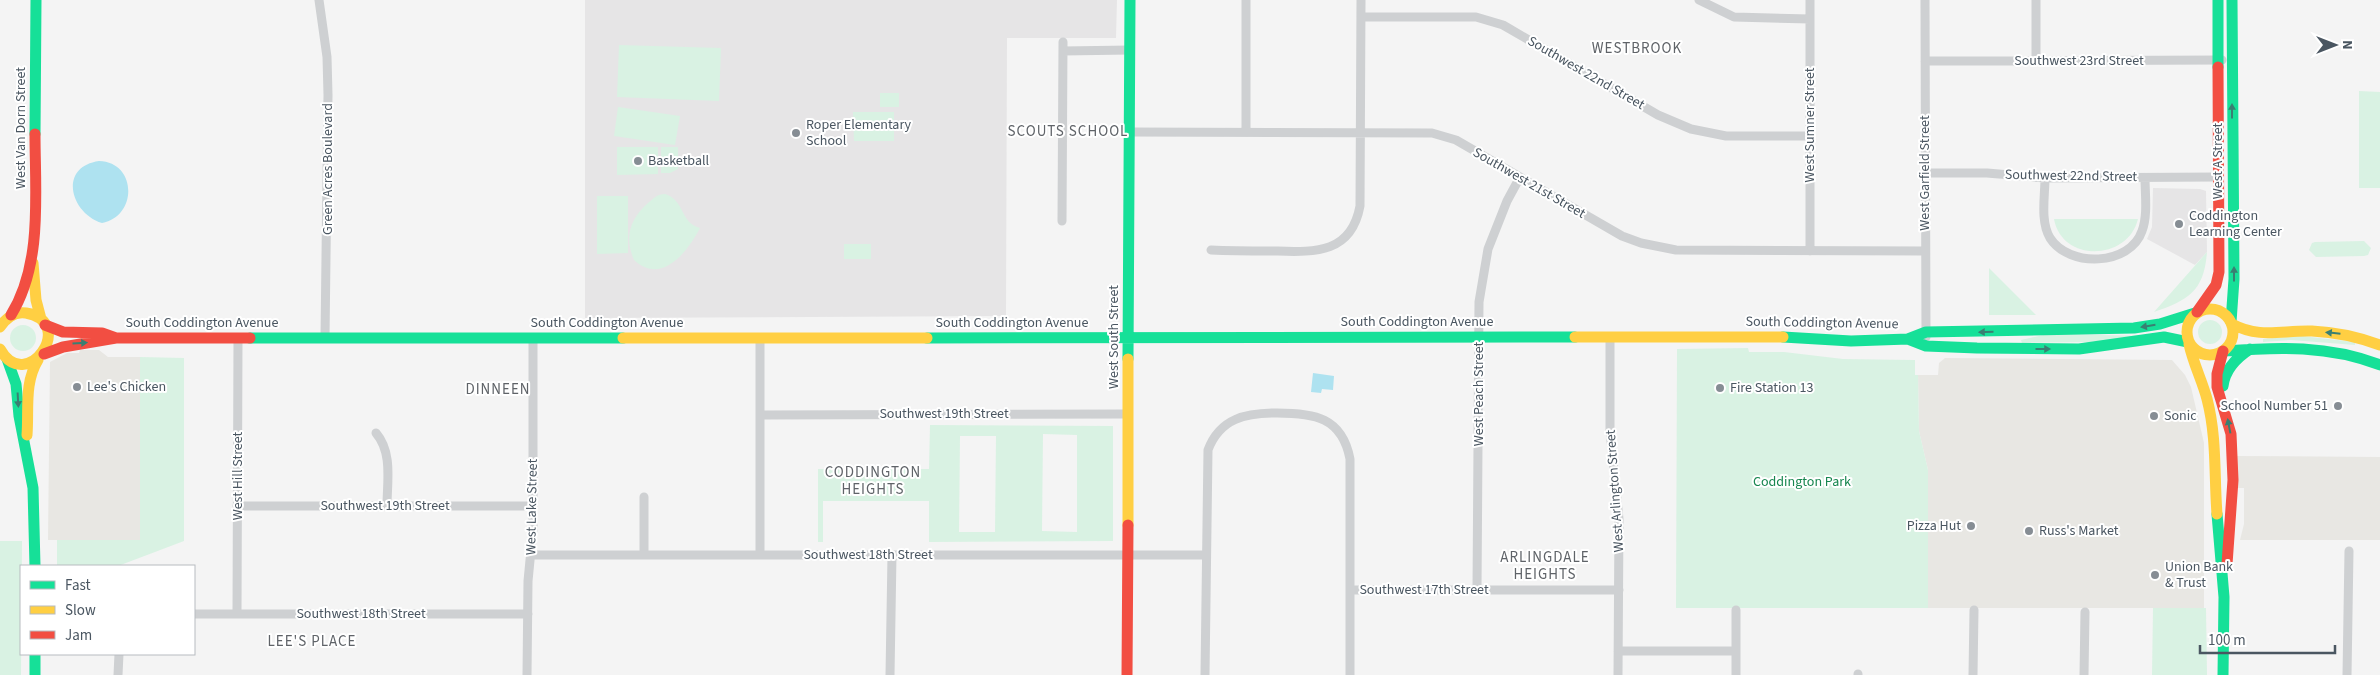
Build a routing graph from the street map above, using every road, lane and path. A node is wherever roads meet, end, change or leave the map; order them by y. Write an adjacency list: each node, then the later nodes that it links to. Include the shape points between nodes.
1 (36, 0): 32 (main road, West Van Dorn Street, via 36,191)
2 (319, 0): 44 (street, Green Acres Boulevard, via 327,57 328,95)
3 (1130, 0): 14 (main road, West South Street)
4 (1246, 0): 20 (street)
5 (1362, 0): 12 (street)
6 (1699, 0): 13 (street, via 1734,17)
7 (1810, 0): 13 (street, West Sumner Street)
8 (1925, 0): 17 (street, West Garfield Street)
9 (2036, 0): 18 (street)
10 (2218, 0): 15 (main road, West A Street)
11 (2232, 0): 16 (main road, West A Street)
12 (1361, 17): 21 (street); 22 (street, Southwest 22nd Street, via 1476,17 1490,20 1658,115 1690,129 1726,136)
13 (1810, 19): 22 (street, West Sumner Street)
14 (1130, 50): 19 (main road, West South Street); 28 (street, via 1063,46)
15 (2217, 60): 16 (street, Southwest 23rd Street); 18 (street, Southwest 23rd Street); 25 (main road, West A Street)
16 (2232, 60): 33 (main road, West A Street, one-way to 16)
17 (1925, 61): 18 (street, Southwest 23rd Street); 23 (street, West Garfield Street)
18 (2036, 61)
19 (1130, 132): 20 (street, Southwest 21st Street); 47 (main road, West South Street)
20 (1246, 132): 21 (street, Southwest 21st Street)
21 (1361, 133): 24 (street, Southwest 21st Street, via 1432,133 1445,136); 29 (street, via 1360,206 1351,236 1322,250)
22 (1810, 136): 30 (street, West Sumner Street)
23 (1925, 173): 26 (street, Southwest 22nd Street, via 1987,173); 31 (street, West Garfield Street)
24 (1520, 177): 30 (street, Southwest 21st Street, via 1622,236 1657,248); 40 (street, West Peach Street, via 1503,209 1488,249 1479,302)
25 (2217, 177): 27 (street, Southwest 22nd Street); 34 (main road, West A Street, via 2218,279)
26 (2044, 178): 27 (street, Southwest 22nd Street); 27 (street, via 2045,220 2054,244 2071,256 2106,258 2125,252 2142,232)
27 (2145, 178)
28 (1062, 221)
29 (1212, 250)
30 (1810, 251): 31 (street, Southwest 21st Street)
31 (1926, 251): 39 (street, West Garfield Street)
32 (32, 256): 35 (main road, West Van Dorn Street, via 21,298); 36 (main road, West Van Dorn Street, via 36,300)
33 (2233, 300): 37 (main road, West A Street); 38 (main road, via 2240,317 2252,327)
34 (2196, 313): 37 (main road, via 2214,309 2224,313); 39 (main road, South Coddington Avenue, one-way to 39, via 2134,328); 50 (main road, via 2187,327)
35 (4, 322): 36 (main road, South Coddington Avenue, via 26,312)
36 (43, 322): 42 (main road, South Coddington Avenue, via 62,332 102,333); 56 (main road, West Van Dorn Street, via 49,339)
37 (2232, 323): 38 (main road, via 2257,335); 54 (main road, via 2232,339)
38 (2291, 331): 51 (main road, one-way to 38, via 2348,335)
39 (1926, 332): 48 (main road, South Coddington Avenue); 52 (street, West Garfield Street)
40 (1479, 337): 41 (main road, South Coddington Avenue); 47 (main road, South Coddington Avenue); 79 (street, West Peach Street)
41 (1610, 337): 48 (main road, South Coddington Avenue); 80 (street, West Arlington Street, via 1609,402 1619,518)
42 (116, 338): 43 (main road, South Coddington Avenue); 56 (main road, South Coddington Avenue, one-way to 42, via 72,343 102,343)
43 (238, 338): 44 (main road, South Coddington Avenue); 67 (street, West Hill Street)
44 (325, 338): 45 (main road, South Coddington Avenue)
45 (533, 338): 46 (main road, South Coddington Avenue); 69 (street, West Lake Street)
46 (760, 338): 47 (main road, South Coddington Avenue); 62 (street)
47 (1129, 338): 61 (main road, West South Street)
48 (1908, 340): 52 (main road, South Coddington Avenue)
49 (2140, 342): 50 (main road, South Coddington Avenue, via 2164,337); 52 (main road, South Coddington Avenue, one-way to 49, via 2079,349); 57 (main road, via 2164,343)
50 (2189, 343): 54 (main road, via 2205,355); 57 (main road)
51 (2380, 345)
52 (1926, 346)
53 (2251, 349): 54 (main road); 58 (main road, via 2324,348); 60 (main road, via 2224,375)
54 (2223, 351): 60 (main road, via 2217,387)
55 (2, 353): 56 (main road, South Coddington Avenue, via 22,364); 64 (main road, one-way to 64, via 16,384 18,416)
56 (41, 357): 64 (main road, via 31,371 28,385)
57 (2194, 364): 59 (main road)
58 (2380, 365)
59 (2207, 398): 65 (main road, via 2222,438 2224,472); 81 (main road, via 2214,438 2215,493 2222,494 2225,502)
60 (2224, 405): 65 (main road, one-way to 60, via 2231,434)
61 (1128, 414): 62 (street, Southwest 19th Street); 75 (main road, West South Street)
62 (760, 415): 73 (street)
63 (376, 433): 68 (street, via 383,442 387,457)
64 (26, 443): 77 (main road, via 34,502)
65 (2233, 480): 81 (main road)
66 (644, 497): 72 (street)
67 (237, 506): 68 (street, Southwest 19th Street); 86 (street, West Hill Street)
68 (387, 506): 69 (street, Southwest 19th Street)
69 (533, 506): 71 (street, West Lake Street)
70 (2349, 551): 104 (street)
71 (531, 555): 72 (street, Southwest 18th Street); 87 (street, West Lake Street)
72 (644, 555): 73 (street, Southwest 18th Street)
73 (760, 555): 74 (street, Southwest 18th Street)
74 (892, 555): 75 (street, Southwest 18th Street); 95 (street)
75 (1128, 555): 76 (street, Southwest 18th Street); 96 (main road, West South Street)
76 (1206, 555): 78 (street, via 1206,459 1217,433 1234,419 1253,413 1304,413 1323,418 1333,426 1344,440 1350,459); 97 (street)
77 (35, 565)
78 (1350, 590): 79 (street, Southwest 17th Street); 98 (street)
79 (1477, 590): 80 (street, Southwest 17th Street)
80 (1619, 590): 88 (street, West Arlington Street)
81 (2224, 597): 103 (main road)
82 (1736, 610): 89 (street)
83 (1974, 610): 101 (street)
84 (2085, 612): 102 (street)
85 (195, 614): 86 (street, Southwest 18th Street)
86 (237, 614): 87 (street, Southwest 18th Street)
87 (528, 614): 94 (street, West Lake Street)
88 (1618, 651): 89 (street); 99 (street, West Arlington Street)
89 (1736, 651): 100 (street)
90 (35, 655): 92 (main road)
91 (119, 655): 93 (street)
92 (35, 675)
93 (118, 675)
94 (527, 675)
95 (890, 675)
96 (1127, 675)
97 (1205, 675)
98 (1350, 675)
99 (1618, 675)
100 (1736, 675)
101 (1973, 675)
102 (2084, 675)
103 (2223, 675)
104 (2347, 675)

